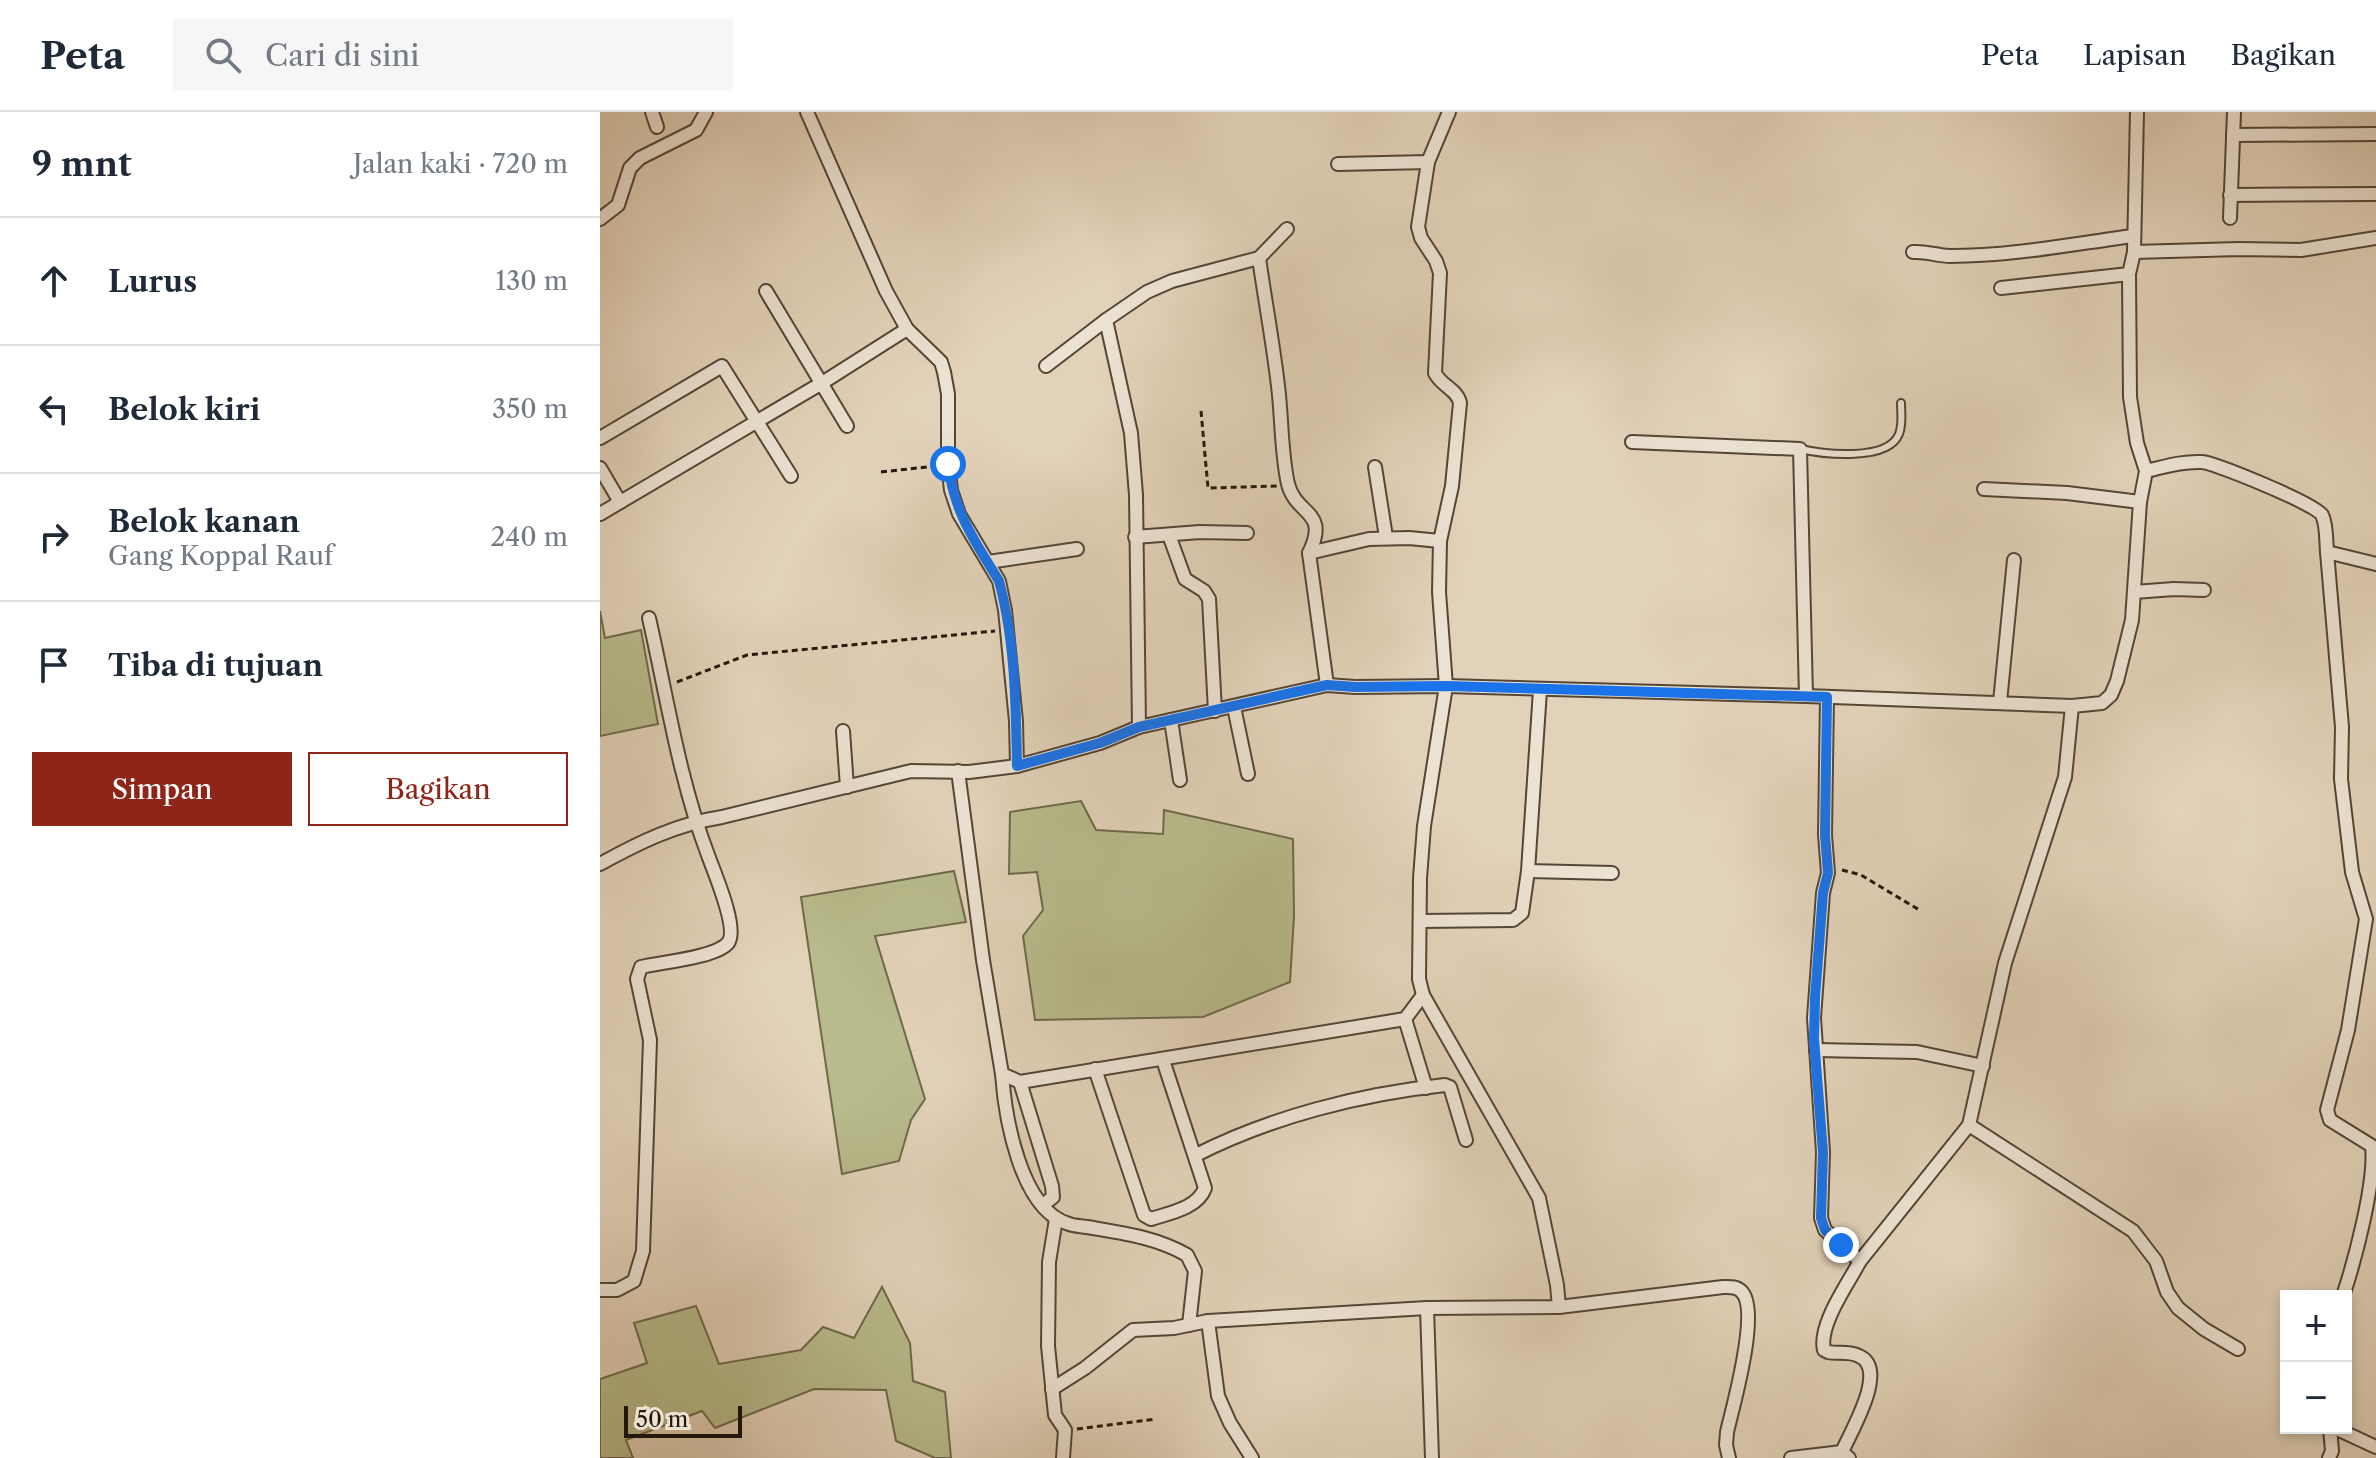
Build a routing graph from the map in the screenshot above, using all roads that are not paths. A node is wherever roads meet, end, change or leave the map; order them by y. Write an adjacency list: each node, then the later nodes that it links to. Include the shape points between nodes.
1 (652, 112): 7 (street)
2 (706, 112): 15 (street, via 696,130 630,168 618,205)
3 (807, 112): 26 (street)
4 (1449, 112): 10 (street)
5 (2137, 112): 17 (street)
6 (2234, 112): 9 (street)
7 (657, 127)
8 (2376, 134): 9 (street)
9 (2233, 135): 13 (street)
10 (1428, 162): 11 (street); 47 (street, via 1418,227 1440,273 1434,367 1437,378 1460,403)
11 (1338, 164)
12 (2376, 194): 13 (street)
13 (2230, 195): 14 (street)
14 (2230, 218)
15 (600, 219)
16 (1287, 229): 21 (street)
17 (2133, 236): 19 (street, via 1978,254); 20 (street)
18 (2376, 238): 20 (street, via 2301,250)
19 (1913, 252)
20 (2134, 252): 22 (street)
21 (1259, 258): 25 (street, via 1172,281); 50 (street, via 1289,485 1317,530)
22 (2129, 274): 23 (street); 37 (street, via 2130,397)
23 (2001, 288)
24 (766, 291): 28 (street)
25 (1106, 320): 27 (street); 45 (street, via 1131,433)
26 (907, 329): 28 (street); 52 (street, via 941,362 948,394 951,490)
27 (1046, 366)
28 (822, 383): 30 (street); 31 (street)
29 (1901, 403): 34 (lane, via 1901,431 1891,445 1877,451 1826,454)
30 (757, 421): 32 (street, via 722,366); 38 (street); 40 (street)
31 (847, 426)
32 (600, 438)
33 (1632, 442): 34 (street)
34 (1800, 449): 60 (street)
35 (1375, 467): 46 (street)
36 (600, 468): 40 (street)
37 (2146, 471): 41 (street); 49 (street, via 2206,462 2296,498 2323,515)
38 (791, 476)
39 (1984, 489): 41 (street)
40 (620, 502): 42 (street)
41 (2140, 502): 55 (street)
42 (600, 514)
43 (1247, 533): 44 (street)
44 (1169, 535): 45 (street); 65 (street, via 1185,579 1209,599)
45 (1135, 537): 67 (street)
46 (1386, 537): 47 (street); 50 (street)
47 (1440, 541): 58 (street)
48 (1077, 549): 52 (street)
49 (2327, 552): 53 (street); 95 (street, via 2342,727 2341,779 2352,872 2366,919 2348,1030 2327,1110 2330,1120 2372,1146 2376,1159)
50 (1309, 553): 57 (street)
51 (2014, 560): 62 (street)
52 (988, 562): 69 (street, via 999,581 1008,630)
53 (2376, 564)
54 (2204, 590): 55 (street)
55 (2134, 592): 63 (street, via 2132,620 2111,695 2102,703)
56 (649, 618): 74 (street)
57 (1327, 685): 58 (street); 64 (street)
58 (1446, 686): 59 (street); 78 (street, via 1424,826)
59 (1540, 690): 60 (street); 76 (street)
60 (1806, 696): 61 (street)
61 (1827, 697): 62 (street); 81 (street, via 1828,873 1815,998)
62 (2000, 702): 63 (street)
63 (2072, 706): 83 (street, via 2065,777 2018,916)
64 (1234, 707): 65 (street); 71 (street)
65 (1215, 711): 66 (street)
66 (1171, 720): 67 (street); 72 (street)
67 (1139, 727): 69 (street)
68 (843, 731): 73 (street)
69 (1017, 766): 70 (street)
70 (958, 771): 73 (street, via 911,771); 85 (street)
71 (1248, 774)
72 (1180, 780)
73 (847, 787): 74 (street)
74 (695, 821): 75 (street, via 663,831); 94 (street, via 732,933 720,949 641,967 638,972 650,1040 643,1251 634,1281 617,1290)
75 (600, 864)
76 (1528, 871): 77 (street); 78 (street, via 1518,918)
77 (1612, 873)
78 (1420, 921): 79 (street)
79 (1423, 995): 80 (street); 96 (street, via 1539,1198)
80 (1405, 1019): 82 (street); 87 (street)
81 (1816, 1050): 83 (street, via 1917,1052); 93 (street, via 1821,1218 1825,1230)
82 (1163, 1060): 84 (street); 90 (street)
83 (1983, 1066): 88 (street)
84 (1095, 1069): 86 (street); 90 (street, via 1145,1217 1191,1204 1204,1193)
85 (1002, 1074): 86 (street); 91 (street, via 1012,1142)
86 (1020, 1082): 91 (street, via 1052,1186 1053,1197)
87 (1426, 1088): 89 (street, via 1450,1087); 90 (street, via 1311,1111)
88 (1969, 1125): 93 (street); 100 (street, via 2133,1231 2156,1261 2178,1308)
89 (1466, 1140)
90 (1196, 1155)
91 (1043, 1205): 92 (street)
92 (1056, 1219): 99 (street, via 1145,1236 1187,1255 1195,1271); 101 (street, via 1049,1262)
93 (1860, 1261): 105 (street, via 1822,1339 1828,1352 1865,1359 1872,1376)
94 (600, 1290)
95 (2345, 1290)
96 (1559, 1307): 97 (street); 109 (street, via 1723,1287 1742,1291 1749,1332 1727,1432)
97 (1427, 1308): 98 (street); 108 (street)
98 (1208, 1321): 99 (street); 107 (street, via 1218,1396)
99 (1189, 1325): 101 (street, via 1133,1330)
100 (2238, 1349)
101 (1052, 1389): 106 (street, via 1055,1415 1065,1430)
102 (2333, 1434): 111 (street)
103 (2347, 1434): 104 (street)
104 (2376, 1447)
105 (1842, 1456): 110 (street)
106 (1063, 1458)
107 (1252, 1458)
108 (1432, 1458)
109 (1729, 1458)
110 (1791, 1458)
111 (2329, 1458)

